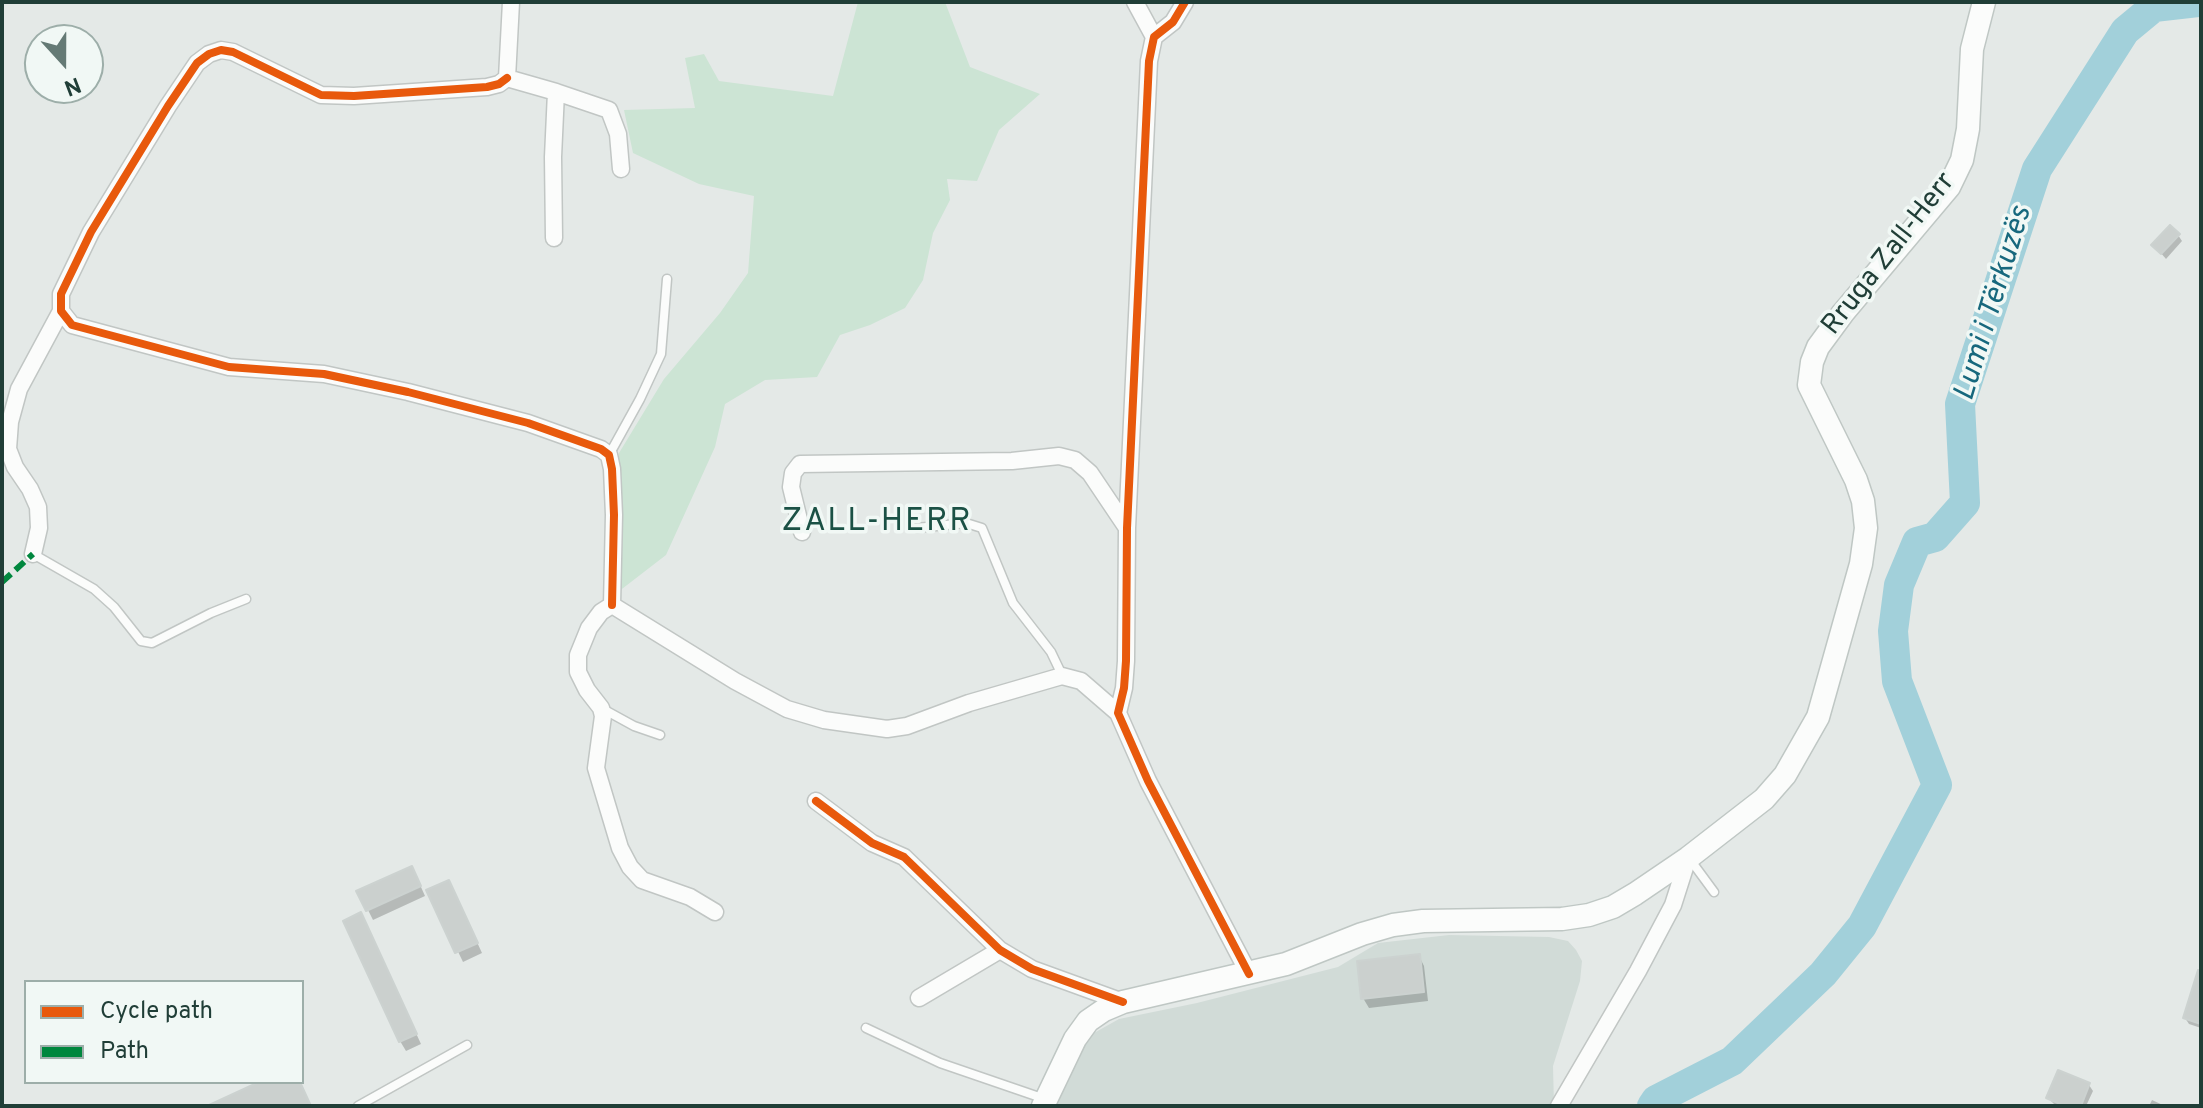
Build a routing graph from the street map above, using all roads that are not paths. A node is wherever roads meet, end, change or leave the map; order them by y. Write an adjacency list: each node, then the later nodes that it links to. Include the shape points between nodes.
1 (511, 2): 6 (street)
2 (1135, 2): 5 (street)
3 (1185, 2): 5 (street, via 1173,22)
4 (1984, 2): 24 (main road, Rruga Zall-Herr, via 1972,49 1962,160 1949,187 1843,313 1812,362 1809,385 1856,480 1866,528 1861,564 1818,717 1785,775 1764,799)
5 (1154, 37): 14 (street)
6 (507, 78): 7 (street); 11 (street, via 487,87 321,95 233,52 209,54 168,106 91,232 61,294)
7 (556, 92): 8 (street, via 609,110 618,134); 9 (street)
8 (621, 169)
9 (554, 238)
10 (667, 279): 12 (lane, via 661,354)
11 (61, 311): 12 (street, via 72,325 197,359 229,367 324,374 408,392 528,423); 16 (street, via 19,389 10,422 8,449 38,507)
12 (609, 455): 18 (street)
13 (917, 528): 19 (lane, via 966,523 982,528 1013,603 1051,652)
14 (1127, 528): 15 (street, via 1090,473 1075,460 1059,456 800,464 791,487); 21 (street, via 1126,661)
15 (802, 532)
16 (33, 554): 17 (lane, via 94,589 141,641 152,643)
17 (246, 599)
18 (612, 605): 19 (street, via 735,681 787,709 824,720 887,729 907,726); 20 (street, via 589,628 578,655 578,672)
19 (1062, 676): 21 (street, via 1081,681)
20 (601, 708): 22 (lane); 26 (street, via 596,768 630,867 642,880)
21 (1118, 713): 28 (street)
22 (660, 735)
23 (816, 801): 27 (street, via 872,843 904,857)
24 (1688, 858): 25 (lane); 28 (main road, Rruga Zall-Herr, via 1613,907 1589,915 1393,925); 34 (street, via 1673,905)
25 (1714, 892)
26 (715, 912)
27 (1000, 950): 29 (street); 30 (street, via 1032,969)
28 (1249, 974): 30 (main road, Rruga Zall-Herr)
29 (919, 998)
30 (1123, 1002): 33 (main road, Rruga Zall-Herr, via 1088,1021)
31 (866, 1028): 33 (lane)
32 (467, 1045): 35 (lane)
33 (1044, 1103)
34 (1566, 1104)
35 (358, 1106)

